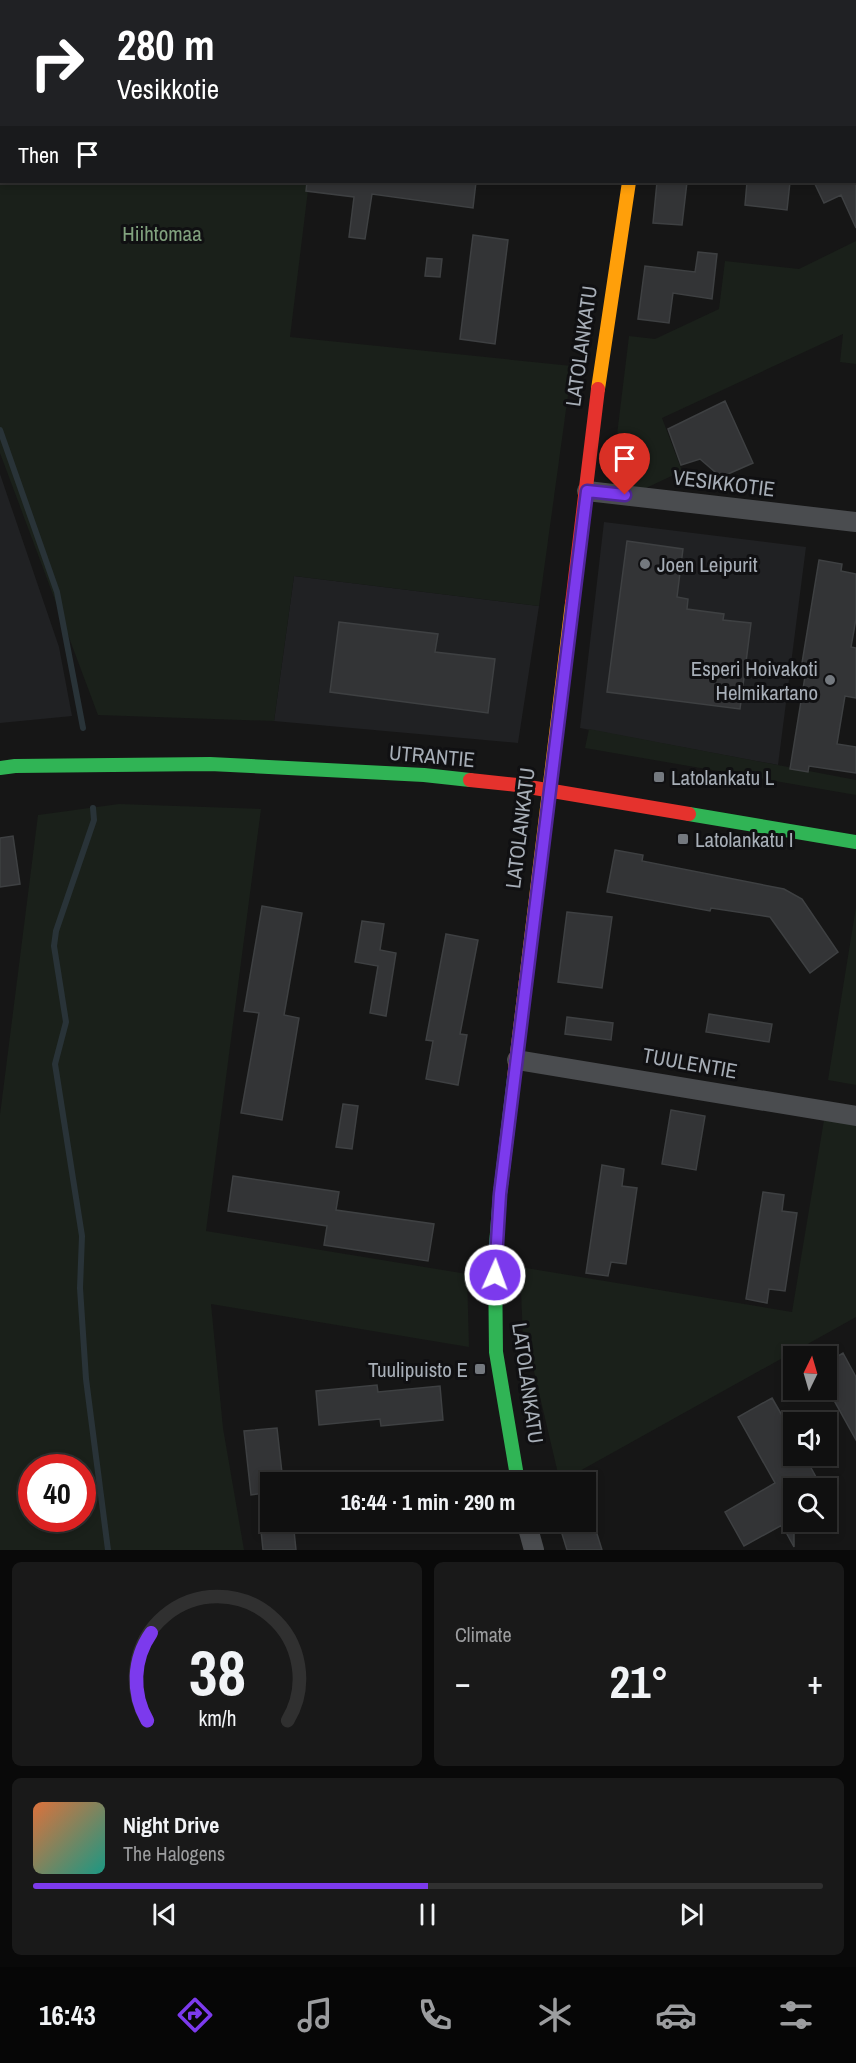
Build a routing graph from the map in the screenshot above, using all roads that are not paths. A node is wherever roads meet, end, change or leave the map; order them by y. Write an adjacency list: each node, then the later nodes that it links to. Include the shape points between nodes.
1 (629, 183): 2 (street, LATOLANKATU)
2 (587, 491): 3 (street, VESIKKOTIE); 5 (street, LATOLANKATU)
3 (856, 522)
4 (0, 768): 5 (street, UTRANTIE, via 210,764 424,775)
5 (548, 790): 6 (street, UTRANTIE); 7 (street, LATOLANKATU)
6 (856, 842)
7 (517, 1060): 8 (street, TUULENTIE); 9 (street, LATOLANKATU, via 495,1258 496,1352)
8 (856, 1116)
9 (516, 1472)
10 (529, 1532): 11 (street)
11 (534, 1550)

